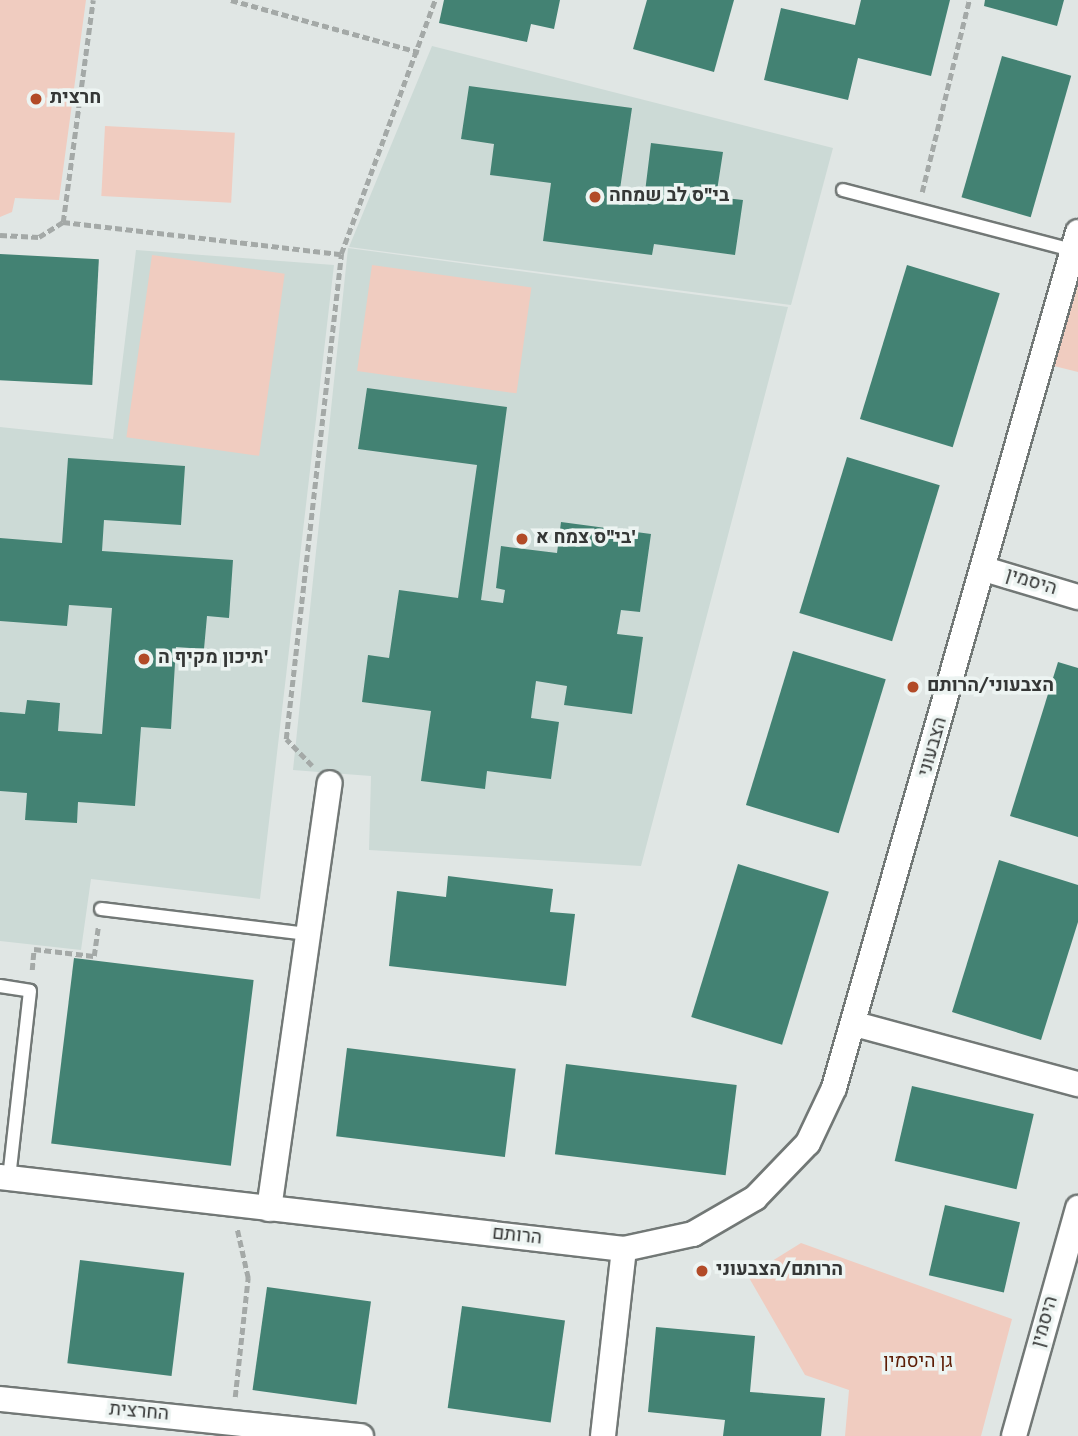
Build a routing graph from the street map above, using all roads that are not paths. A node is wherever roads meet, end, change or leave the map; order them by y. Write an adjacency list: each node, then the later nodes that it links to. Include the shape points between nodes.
1 (843, 190): 2 (lane, via 917,210)
2 (1075, 241): 3 (street, הצבעוני)
3 (984, 569): 4 (street, היסמין); 9 (street, הצבעוני)
4 (1078, 597)
5 (330, 783): 7 (street)
6 (101, 909): 7 (lane)
7 (307, 934): 13 (street)
8 (0, 986): 11 (lane, via 30,991)
9 (855, 1024): 10 (street); 12 (street, הצבעוני, via 824,1118 788,1168)
10 (1078, 1084)
11 (4, 1177): 13 (street, הרותם)
12 (755, 1198): 15 (street, הרותם, via 693,1234)
13 (269, 1209): 15 (street, הרותם)
14 (1078, 1209): 19 (street, היסמין)
15 (624, 1249): 18 (street)
16 (0, 1399): 17 (street, החרצית)
17 (361, 1436)
18 (603, 1436)
19 (1014, 1436)

